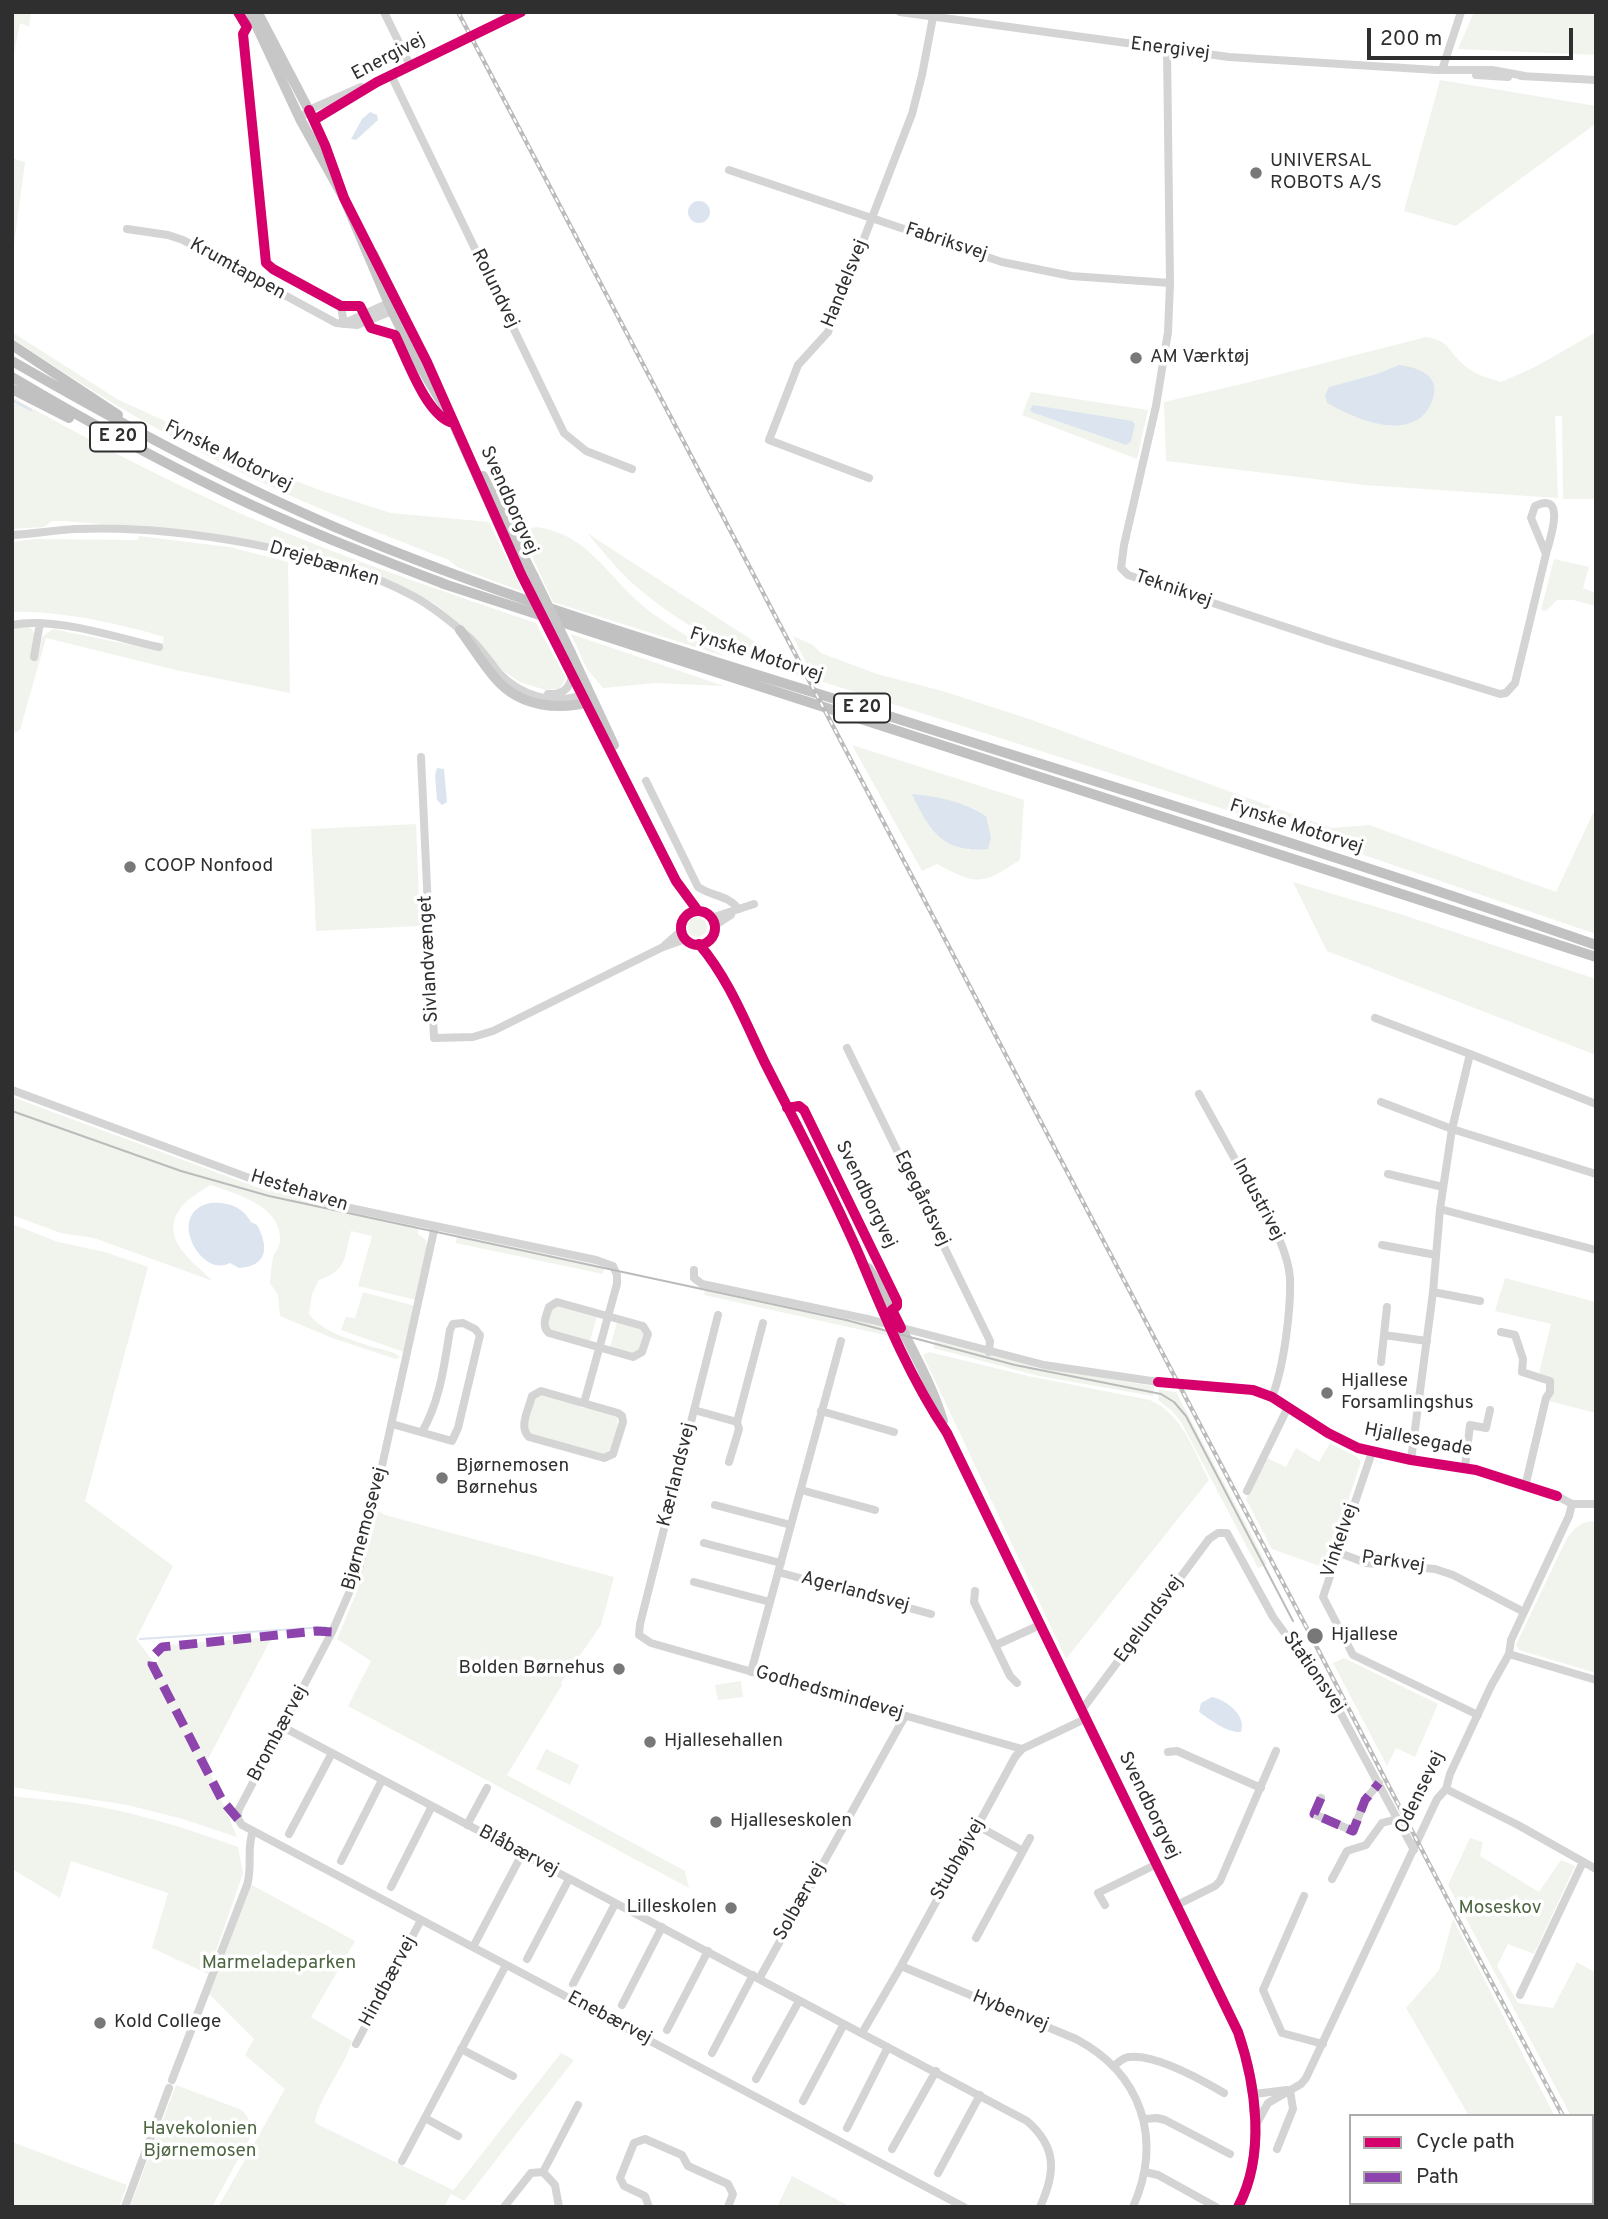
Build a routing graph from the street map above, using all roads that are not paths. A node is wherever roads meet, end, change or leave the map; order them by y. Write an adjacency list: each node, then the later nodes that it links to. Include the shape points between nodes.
1 (250, 12): 14 (main road, Svendborgvej)
2 (257, 12): 14 (main road, Svendborgvej)
3 (384, 12): 9 (street, Energivej)
4 (521, 12): 9 (street, Energivej)
5 (900, 12): 7 (street, Energivej)
6 (1461, 12): 10 (street)
7 (933, 17): 8 (street, Energivej); 18 (street, Handelsvej, via 912,114)
8 (1167, 50): 10 (street, Energivej); 21 (street, Teknikvej)
9 (410, 65): 11 (street, Energivej)
10 (1442, 71): 12 (street, Energivej)
11 (391, 75): 13 (street, Energivej); 30 (street, Rolundvej, via 564,433 586,451)
12 (1596, 80)
13 (377, 82): 14 (street, Energivej); 15 (street, Energivej)
14 (305, 114): 15 (main road, Svendborgvej); 17 (main road, Svendborgvej)
15 (314, 120): 17 (main road, Svendborgvej)
16 (729, 170): 18 (street, Fabriksvej)
17 (344, 198): 22 (main road, Svendborgvej)
18 (872, 219): 21 (street, Fabriksvej, via 1037,270 1108,281); 31 (street, Handelsvej, via 828,332 798,365 769,440)
19 (127, 229): 23 (street, Krumtappen, via 183,240 328,320)
20 (266, 263): 23 (street, Krumtappen, via 341,306)
21 (1170, 283): 34 (street, Teknikvej, via 1162,376 1124,545 1121,568 1128,575 1500,694 1515,683)
22 (394, 305): 23 (street); 29 (main road, Svendborgvej)
23 (344, 324)
24 (12, 345): 28 (highway, via 102,402)
25 (12, 361): 28 (highway, Fynske Motorvej / E 20)
26 (12, 377): 32 (highway, Fynske Motorvej / E 20)
27 (12, 389): 32 (highway, via 164,468)
28 (142, 434): 53 (highway, Fynske Motorvej / E 20, via 299,511 518,597)
29 (465, 446): 40 (main road, Svendborgvej, bridge); 42 (main road, Svendborgvej, bridge, via 491,489 571,653)
30 (632, 468)
31 (869, 478)
32 (226, 493): 54 (highway, Fynske Motorvej / E 20, via 447,584)
33 (13, 535): 37 (street, Drejebænken, via 77,529 132,531 257,546 398,588)
34 (1546, 554): 34 (street, Teknikvej, via 1531,517 1541,503 1549,504 1556,517)
35 (40, 623): 36 (street); 38 (street); 39 (street)
36 (12, 625)
37 (460, 630): 41 (street, Drejebænken); 42 (main road, via 495,678 512,693 548,706)
38 (159, 647)
39 (34, 657)
40 (572, 675): 41 (street, via 569,687 554,694); 42 (main road, Svendborgvej)
41 (512, 684): 42 (street, Drejebænken, via 540,698)
42 (588, 700): 45 (main road, Svendborgvej)
43 (421, 757): 51 (street, Sivlandvænget, via 434,1038 473,1037 493,1031)
44 (646, 781): 47 (street, via 698,887 731,900)
45 (676, 881): 48 (main road, Svendborgvej); 49 (main road, Svendborgvej)
46 (754, 904): 47 (street)
47 (739, 909): 50 (street)
48 (698, 911): 49 (main road); 50 (main road)
49 (685, 916): 51 (main road)
50 (713, 922): 52 (main road)
51 (683, 935): 52 (main road, via 691,943)
52 (704, 942): 62 (main road, Svendborgvej)
53 (1596, 945)
54 (1596, 957)
55 (1375, 1018): 57 (street)
56 (847, 1048): 88 (street, Egegårdsvej, via 990,1341)
57 (1470, 1054): 61 (street); 63 (street)
58 (12, 1090): 68 (street, Hestehaven, via 271,1186)
59 (1199, 1094): 90 (street, Industrivej, via 1287,1259 1289,1297)
60 (1381, 1102): 63 (street)
61 (1596, 1104)
62 (787, 1108): 72 (main road, Svendborgvej); 77 (street, Svendborgvej, via 804,1110 897,1301)
63 (1452, 1129): 65 (street); 66 (street)
64 (1388, 1174): 66 (street)
65 (1596, 1174)
66 (1443, 1187): 67 (street)
67 (1440, 1209): 70 (street); 71 (street)
68 (435, 1226): 79 (street, Hestehaven, via 612,1266 617,1275); 97 (street, Bjørnemosevej)
69 (1382, 1245): 71 (street)
70 (1596, 1250)
71 (1436, 1255): 74 (street)
72 (860, 1256): 77 (main road, Svendborgvej); 81 (main road, Svendborgvej)
73 (694, 1270): 81 (street, via 694,1278 702,1284)
74 (1433, 1292): 75 (street); 86 (street)
75 (1480, 1300)
76 (1387, 1307): 84 (street)
77 (892, 1310): 82 (main road, Svendborgvej)
78 (718, 1315): 93 (street, Kærlandsvej)
79 (609, 1316): 87 (street); 87 (street, via 643,1326 648,1334 639,1355 633,1357); 87 (street, via 557,1302 549,1307 544,1324 549,1333)
80 (762, 1322): 96 (street)
81 (888, 1324): 82 (street, Hjallesegade); 101 (main road, Svendborgvej, via 927,1404)
82 (901, 1328): 88 (street, Hjallesegade); 101 (main road, Svendborgvej, via 936,1399)
83 (1501, 1332): 107 (street, via 1515,1335 1522,1372 1545,1378 1551,1386)
84 (1384, 1335): 86 (street); 89 (street)
85 (841, 1341): 95 (street)
86 (1426, 1341): 104 (street)
87 (600, 1347): 91 (street)
88 (989, 1352): 90 (street, Hjallesegade, via 1093,1374 1253,1390)
89 (1381, 1362)
90 (1272, 1396): 92 (street, Hjallesegade)
91 (584, 1403): 91 (street, via 622,1416 610,1457 524,1433 536,1392)
92 (1288, 1407): 103 (street, Hjallesegade, via 1348,1444); 109 (street)
93 (694, 1410): 96 (street); 126 (street, Kærlandsvej)
94 (1490, 1410): 98 (street)
95 (821, 1411): 100 (street); 108 (street)
96 (737, 1422): 105 (street)
97 (392, 1424): 99 (street); 125 (street, Bjørnemosevej, via 359,1570)
98 (1486, 1428): 102 (street); 106 (street, via 1470,1424)
99 (422, 1432): 99 (street, via 452,1441 458,1429 480,1335 463,1323 453,1324 450,1330 437,1399)
100 (894, 1432)
101 (947, 1433): 124 (main road, Svendborgvej)
102 (1483, 1438)
103 (1372, 1452): 104 (street, Hjallesegade); 117 (street, Vinkelvej)
104 (1411, 1460): 106 (street, Hjallesegade)
105 (729, 1462)
106 (1465, 1467): 107 (street, Hjallesegade)
107 (1525, 1487): 111 (street, Hjallesegade)
108 (801, 1490): 113 (street); 114 (street)
109 (1247, 1491)
110 (715, 1504): 114 (street)
111 (1573, 1504): 112 (street, Hjallesegade); 122 (street, Odensevej)
112 (1596, 1504)
113 (876, 1510)
114 (791, 1525): 118 (street)
115 (1221, 1532): 132 (street, Egelundsvej, via 1209,1539); 141 (street, Stationsvej, via 1229,1535 1273,1617 1334,1701)
116 (704, 1543): 118 (street, Agerlandsvej)
117 (1337, 1552): 122 (street, Parkvej, via 1366,1563 1435,1569); 133 (street, Vinkelvej, via 1323,1597 1353,1655)
118 (779, 1567): 121 (street); 123 (street, Agerlandsvej)
119 (694, 1582): 121 (street)
120 (975, 1591): 127 (street, via 974,1602)
121 (770, 1602): 129 (street)
122 (1524, 1612): 128 (street, Odensevej)
123 (931, 1614)
124 (1040, 1625): 127 (street); 132 (main road, Svendborgvej)
125 (332, 1632): 135 (street, Brombærvej)
126 (639, 1635): 129 (street, Godhedsmindevej, via 651,1643)
127 (996, 1645): 131 (street)
128 (1509, 1654): 130 (street); 133 (street, Odensevej)
129 (751, 1672): 134 (street, Godhedsmindevej)
130 (1596, 1680)
131 (1017, 1683)
132 (1083, 1715): 136 (street); 158 (main road, Svendborgvej)
133 (1478, 1715): 144 (street, Odensevej)
134 (905, 1716): 136 (street, Godhedsmindevej); 177 (street, Solbærvej)
135 (283, 1727): 139 (street, Blåbærvej); 150 (street, Brombærvej, via 238,1811 242,1825)
136 (1022, 1749): 149 (street, Stubhøjvej)
137 (1276, 1751): 143 (street)
138 (1168, 1752): 143 (street, via 1177,1751)
139 (332, 1753): 140 (street, Blåbærvej); 151 (street)
140 (382, 1780): 146 (street, Blåbærvej); 156 (street)
141 (1379, 1783): 145 (street, via 1365,1800 1353,1831 1314,1814); 147 (street, Stationsvej)
142 (487, 1788): 148 (street, Blåbærvej)
143 (1261, 1788): 166 (street, via 1220,1881)
144 (1446, 1790): 153 (street, Odensevej, via 1437,1799); 157 (street)
145 (1321, 1798)
146 (432, 1806): 148 (street, Blåbærvej); 162 (street)
147 (1397, 1819): 153 (street, Stationsvej); 161 (street, via 1382,1823 1366,1846 1347,1851)
148 (467, 1825): 155 (street, Blåbærvej)
149 (978, 1826): 154 (street); 176 (street, Stubhøjvej)
150 (253, 1831): 169 (street, Enebærvej); 213 (street, via 247,1885)
151 (289, 1834)
152 (1030, 1838): 154 (street)
153 (1414, 1850): 186 (street, Odensevej)
154 (1023, 1851): 171 (street)
155 (522, 1854): 160 (street, Blåbærvej); 172 (street)
156 (341, 1861)
157 (1583, 1862): 159 (street); 179 (street)
158 (1157, 1864): 165 (street, Svendborgvej, via 1098,1893); 166 (main road, Svendborgvej)
159 (1596, 1869)
160 (569, 1879): 164 (street, Blåbærvej); 174 (street, Blåbærvej)
161 (1332, 1879)
162 (391, 1888)
163 (1304, 1896): 167 (street)
164 (615, 1904): 170 (street, Blåbærvej); 178 (street)
165 (1105, 1905)
166 (1177, 1905): 196 (main road, Svendborgvej, via 1238,2032)
167 (1300, 1906): 168 (street); 186 (street, via 1263,1990 1282,2032)
168 (1310, 1910)
169 (421, 1920): 172 (street, Enebærvej); 185 (street, Hindbærvej)
170 (662, 1927): 173 (street, Blåbærvej); 181 (street)
171 (976, 1938)
172 (473, 1947): 175 (street, Enebærvej)
173 (708, 1951): 177 (street, Blåbærvej); 183 (street)
174 (527, 1959)
175 (506, 1965): 188 (street); 218 (street, Enebærvej)
176 (901, 1966): 184 (street, Stubhøjvej); 190 (street, Hybenvej, via 1076,2039)
177 (756, 1977): 180 (street, Blåbærvej); 189 (street)
178 (573, 1984)
179 (1520, 1995)
180 (799, 2001): 182 (street, Blåbærvej); 193 (street)
181 (622, 2005)
182 (844, 2024): 184 (street, Blåbærvej); 198 (street)
183 (667, 2030)
184 (862, 2033): 187 (street, Blåbærvej)
185 (356, 2044)
186 (1323, 2044): 194 (street, Odensevej, via 1306,2078)
187 (888, 2047): 191 (street, Blåbærvej); 203 (street)
188 (461, 2049): 192 (street); 200 (street)
189 (712, 2053)
190 (1114, 2066): 195 (street, via 1123,2059 1138,2058 1186,2073); 201 (street, Hybenvej)
191 (936, 2071): 197 (street, Blåbærvej); 205 (street)
192 (513, 2076)
193 (757, 2079)
194 (1290, 2091): 196 (street); 202 (street, Odensevej, via 1268,2103); 206 (street, via 1293,2109)
195 (1224, 2092)
196 (1254, 2094): 202 (main road, Svendborgvej)
197 (980, 2095): 211 (street); 219 (street, Blåbærvej, via 1027,2121 1043,2139 1052,2174)
198 (803, 2101)
199 (578, 2105): 209 (street)
200 (425, 2118): 204 (street); 208 (street)
201 (1144, 2119): 207 (street, via 1165,2120); 210 (street, Hybenvej)
202 (1256, 2123): 212 (main road, Svendborgvej)
203 (846, 2128)
204 (458, 2136)
205 (892, 2148)
206 (1277, 2149)
207 (1230, 2154)
208 (402, 2161)
209 (543, 2172): 214 (street, via 531,2173); 215 (street, via 555,2185)
210 (1145, 2172): 220 (street, Hybenvej); 221 (street)
211 (938, 2173)
212 (1240, 2204)
213 (125, 2207)
214 (504, 2207)
215 (559, 2207)
216 (649, 2207): 217 (street, via 645,2196 624,2186 620,2178 634,2143 645,2140 682,2155 688,2166 728,2184 733,2194)
217 (728, 2207)
218 (964, 2207)
219 (1040, 2207)
220 (1133, 2207)
221 (1216, 2207)

